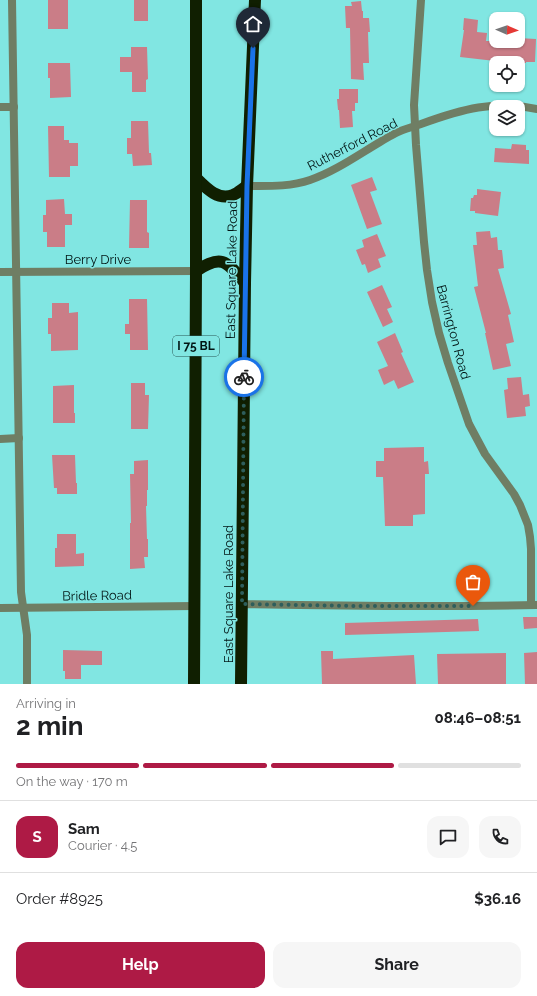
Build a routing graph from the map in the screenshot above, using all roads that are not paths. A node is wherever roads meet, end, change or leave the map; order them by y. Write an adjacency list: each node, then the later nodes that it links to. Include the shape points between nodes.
1 (12, 0): 6 (street)
2 (196, 0): 9 (highway, I 75 BL)
3 (256, 0): 10 (highway, East Square Lake Road)
4 (421, 0): 8 (street, Barrington Road)
5 (0, 107): 6 (street)
6 (14, 107): 13 (street)
7 (537, 109): 8 (street, Rutherford Road, via 508,105 476,107)
8 (415, 126): 10 (street, Rutherford Road, via 395,133 310,180 284,185); 18 (street, Barrington Road, via 427,270 435,318 469,424 525,515 530,537)
9 (196, 178): 10 (highway, via 220,196 233,195); 11 (highway, I 75 BL)
10 (247, 186): 14 (highway, East Square Lake Road)
11 (196, 271): 13 (street, Berry Drive); 14 (highway, via 209,263 220,261 232,268); 19 (highway, I 75 BL)
12 (0, 272): 13 (street, Berry Drive)
13 (16, 272): 15 (street)
14 (245, 283): 17 (highway, East Square Lake Road)
15 (19, 438): 16 (street); 21 (street)
16 (0, 439)
17 (242, 604): 18 (street); 24 (highway, East Square Lake Road)
18 (534, 605)
19 (195, 606): 21 (street, Bridle Road); 23 (highway, I 75 BL)
20 (0, 608): 21 (street, Bridle Road)
21 (22, 608): 22 (street, via 27,635)
22 (27, 684)
23 (194, 684)
24 (241, 684)

